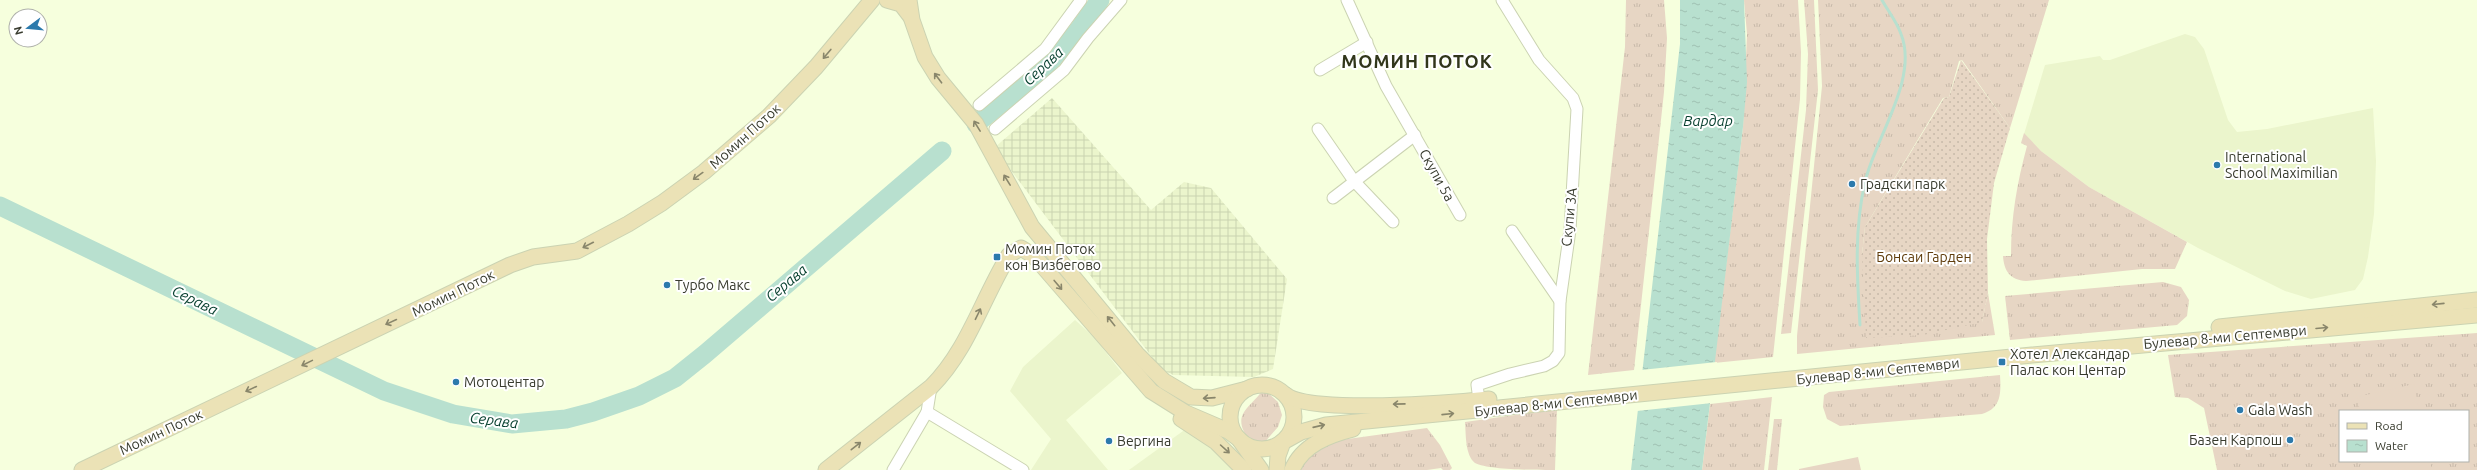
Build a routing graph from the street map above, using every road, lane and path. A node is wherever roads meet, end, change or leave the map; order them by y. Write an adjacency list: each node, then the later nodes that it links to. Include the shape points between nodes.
1 (879, 0): 7 (street, via 901,4); 33 (street, Момин Поток, one-way to 33, via 852,24 800,85 748,135 704,172 628,224 577,251 533,257 510,265)
2 (909, 0): 7 (street)
3 (1121, 0): 11 (street, via 1064,70)
4 (1347, 0): 8 (street, Скупи 5а)
5 (1502, 0): 19 (street, Скупи 3А, via 1526,43 1573,98 1577,109 1570,230)
6 (1077, 1): 10 (street, via 1063,28 1045,49)
7 (912, 20): 24 (street, one-way to 7, via 1217,398 1201,399 1186,395 1164,381 1138,354 1046,245 1025,214 964,107 933,70)
8 (1367, 42): 9 (street); 13 (street, Скупи 5а, via 1386,86)
9 (1320, 70)
10 (979, 105)
11 (995, 129)
12 (1318, 129): 14 (street)
13 (1415, 135): 14 (street, Скупи 5а); 16 (street, Скупи 5а)
14 (1354, 181): 15 (street, Скупи 5а); 17 (street)
15 (1332, 198)
16 (1460, 215)
17 (1393, 222)
18 (1512, 231): 19 (street)
19 (1560, 300): 28 (street, Скупи 3А, via 1559,353 1553,361 1531,371 1510,374 1477,385)
20 (2477, 300): 22 (street, Булевар 8-ми Септември, one-way to 22)
21 (2477, 315): 22 (street, Булевар 8-ми Септември, one-way to 21)
22 (2030, 351): 27 (street, Булевар 8-ми Септември)
23 (931, 387): 25 (street, one-way to 25, via 951,365 961,349 1009,254 1022,248 1034,256); 29 (street); 34 (street, one-way to 23)
24 (1247, 389): 26 (street, via 1267,385); 31 (street, via 1236,401 1232,412 1233,428)
25 (1150, 391): 31 (street, via 1186,413 1221,426); 37 (street, one-way to 37, via 1170,412 1225,449)
26 (1286, 395): 28 (street, Булевар 8-ми Септември, one-way to 26, via 1431,404 1319,405 1299,403); 32 (street, via 1293,418 1290,431)
27 (1564, 397): 28 (street, Булевар 8-ми Септември); 30 (street, Булевар 8-ми Септември, one-way to 27)
28 (1479, 400)
29 (928, 412): 35 (street); 36 (street)
30 (1386, 420): 32 (street, Булевар 8-ми Септември, one-way to 30, via 1317,426); 40 (street, via 1321,440 1302,454)
31 (1239, 439): 32 (street, via 1258,450 1269,450); 38 (street)
32 (1283, 442): 39 (street)
33 (82, 470)
34 (826, 470)
35 (893, 470)
36 (1023, 470)
37 (1244, 470)
38 (1261, 470)
39 (1277, 470)
40 (1292, 470)

